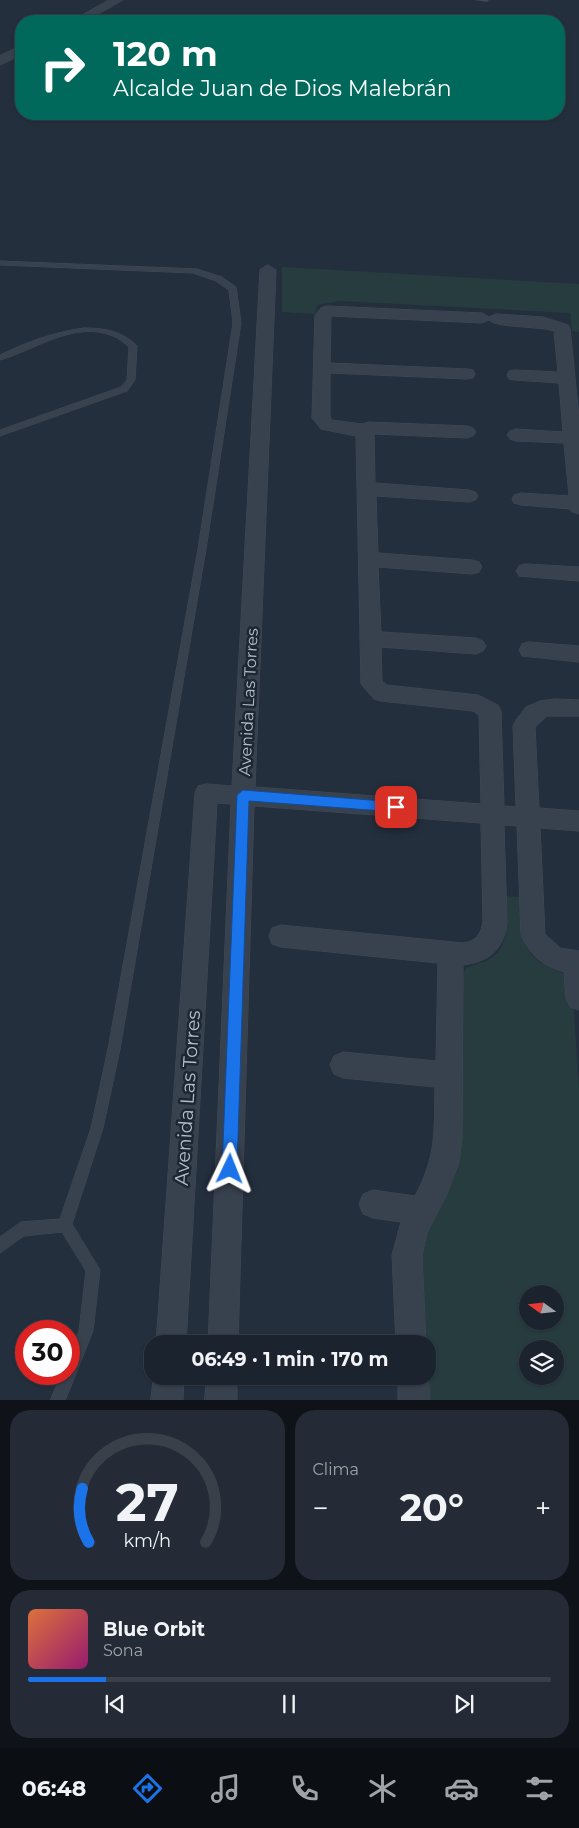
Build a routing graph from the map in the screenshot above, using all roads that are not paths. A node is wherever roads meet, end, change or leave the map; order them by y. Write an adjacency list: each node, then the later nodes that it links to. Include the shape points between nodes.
1 (117, 0): 2 (street)
2 (89, 15)
3 (15, 53): 4 (street)
4 (0, 61)
5 (0, 262): 43 (lane, via 194,271 219,279 233,289 237,323 202,549 114,1050 97,1128)
6 (268, 270): 31 (street, Avenida Las Torres)
7 (0, 358): 14 (lane, via 53,336 74,332 99,330 115,334 133,346 131,380 124,389)
8 (322, 368): 9 (street); 11 (street, via 323,315 327,311 543,322 562,328); 12 (street, via 321,418 327,425)
9 (467, 374)
10 (516, 375): 11 (street)
11 (567, 378): 16 (street)
12 (361, 432): 13 (street, via 369,428); 17 (street, via 365,434)
13 (467, 432)
14 (0, 433)
15 (516, 435): 16 (street)
16 (572, 438): 20 (street)
17 (366, 489): 18 (street); 22 (street)
18 (469, 496)
19 (521, 499): 20 (street)
20 (578, 503): 21 (street)
21 (579, 508)
22 (368, 559): 23 (street); 26 (street)
23 (472, 567)
24 (526, 571): 25 (street)
25 (579, 574)
26 (371, 639): 27 (street); 32 (street, via 372,684 381,693 478,702 490,711)
27 (476, 646)
28 (529, 650): 29 (street)
29 (579, 654)
30 (579, 708): 33 (street, via 542,709 532,712 527,719 524,726)
31 (243, 795): 32 (street); 45 (street, Avenida Las Torres, via 206,793); 46 (street, Avenida Las Torres)
32 (492, 814): 33 (street); 36 (street, via 493,937 477,952)
33 (528, 817): 34 (street); 37 (street, via 533,934 547,954 563,962)
34 (579, 821)
35 (281, 936): 36 (street)
36 (451, 953): 40 (street)
37 (578, 963): 38 (street)
38 (579, 998)
39 (343, 1064): 40 (street)
40 (450, 1076): 42 (street, via 445,1162 438,1184)
41 (373, 1204): 42 (street)
42 (421, 1211): 47 (street, via 407,1255)
43 (65, 1225): 44 (lane, via 20,1229); 48 (lane, via 93,1270 86,1331)
44 (0, 1246)
45 (172, 1335)
46 (223, 1335)
47 (411, 1335)
48 (80, 1345)
49 (63, 1385): 53 (lane)
50 (168, 1385): 54 (street)
51 (222, 1385): 55 (street)
52 (413, 1385): 56 (street)
53 (57, 1400)
54 (167, 1400)
55 (221, 1400)
56 (414, 1400)

